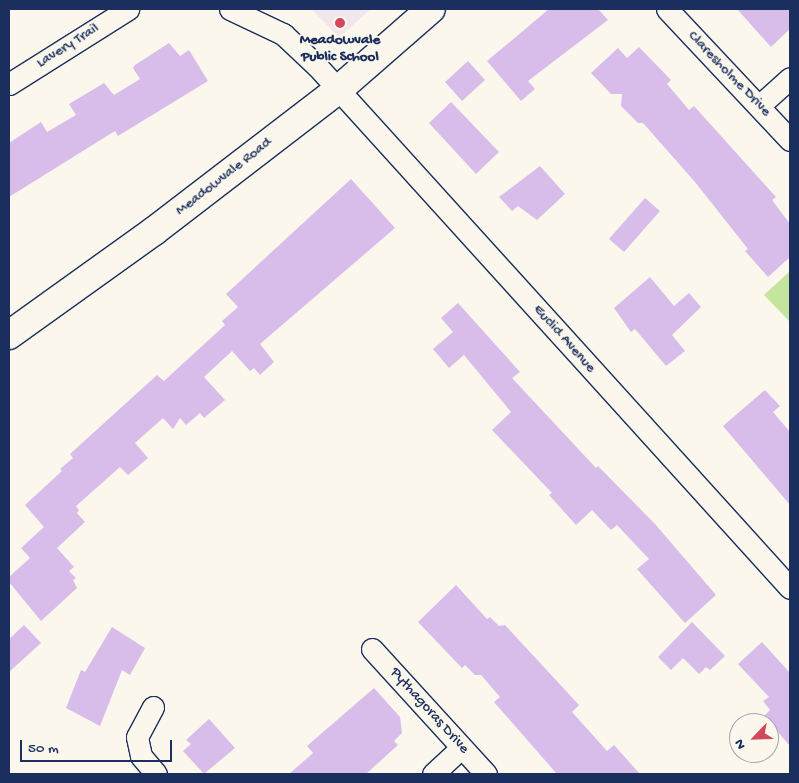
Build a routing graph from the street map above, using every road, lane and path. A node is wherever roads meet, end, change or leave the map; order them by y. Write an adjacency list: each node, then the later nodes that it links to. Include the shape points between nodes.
1 (128, 9): 6 (street, Lavery Trail)
2 (230, 9): 7 (street, via 283,34)
3 (431, 9): 7 (main road, Meadowvale Road)
4 (667, 9): 8 (street, Claresholme Drive)
5 (790, 78): 8 (street)
6 (9, 84)
7 (338, 90): 10 (main road, Meadowvale Road, via 154,231); 11 (street, Euclid Avenue)
8 (760, 106): 9 (street, Claresholme Drive)
9 (790, 140)
10 (9, 335)
11 (790, 588)
12 (372, 648): 14 (street, Pythagoras Drive)
13 (154, 707): 15 (street, via 137,738 141,756)
14 (461, 748): 16 (street); 17 (street, Pythagoras Drive)
15 (156, 774)
16 (433, 774)
17 (486, 774)

